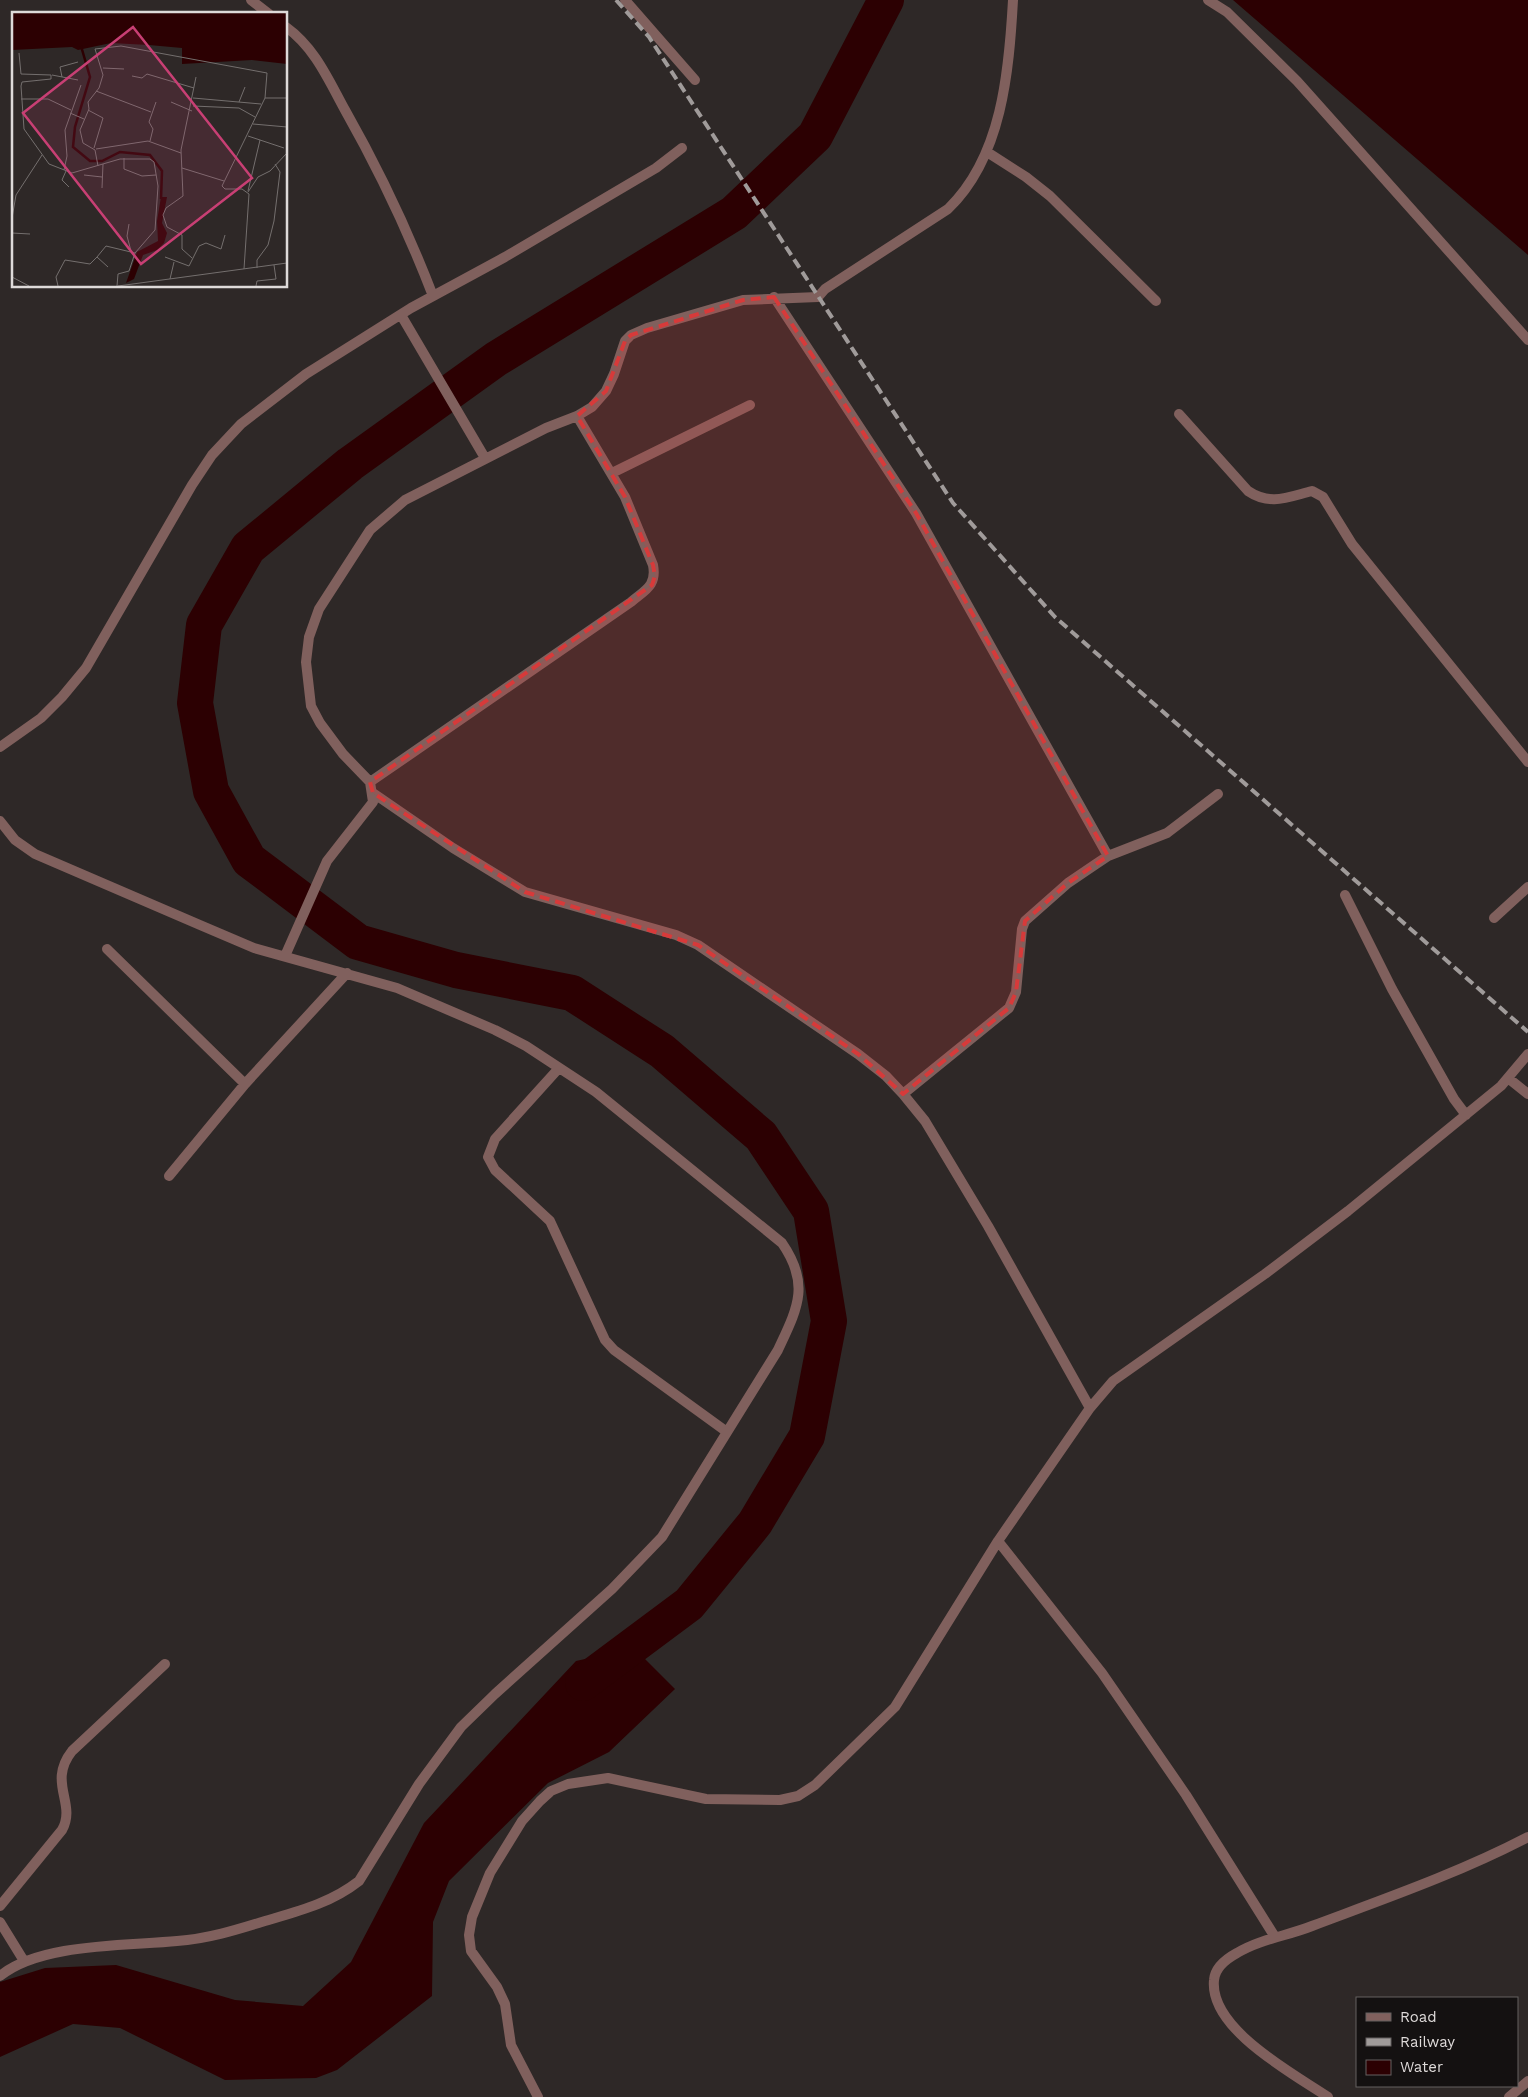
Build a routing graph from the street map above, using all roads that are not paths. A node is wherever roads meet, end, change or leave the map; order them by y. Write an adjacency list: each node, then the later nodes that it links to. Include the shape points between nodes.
1 (251, 0): 5 (street)
2 (625, 0): 7 (street)
3 (1013, 0): 9 (street, via 999,112)
4 (1208, 0): 14 (street, via 1226,12 1297,81)
5 (266, 12)
6 (288, 29): 10 (street, via 307,44 365,145 402,217)
7 (695, 80)
8 (682, 148): 10 (street, via 656,168)
9 (987, 152): 11 (street, via 965,192 948,209 825,289 818,297); 12 (street, via 1026,176 1050,196)
10 (433, 296): 13 (street)
11 (774, 297): 17 (street, via 743,300 631,335 625,341 606,391 592,407); 26 (street, via 916,513)
12 (1156, 301)
13 (401, 315): 18 (street); 20 (street, via 306,374 262,406 212,455 86,668 41,718)
14 (1528, 340)
15 (750, 405): 19 (street)
16 (1179, 414): 21 (street, via 1258,498 1272,500 1312,491 1323,497 1352,544)
17 (577, 416): 18 (street); 19 (street)
18 (485, 458): 22 (street, via 405,500 370,530 319,609 309,637 306,662 312,706 320,723 343,754)
19 (612, 474): 22 (street, via 653,565 655,576 652,585)
20 (0, 748)
21 (1528, 762)
22 (370, 782): 23 (street)
23 (374, 793): 31 (street, via 373,802 328,861); 37 (street, via 453,848 525,892 698,944 858,1054)
24 (1218, 794): 26 (street, via 1167,832)
25 (0, 821): 31 (street, via 14,840 35,854 254,948)
26 (1108, 856): 37 (street, via 1068,883 1025,921 1016,992 1009,1008)
27 (1528, 887): 29 (street)
28 (1345, 895): 39 (street, via 1392,989)
29 (1494, 918)
30 (107, 949): 36 (street)
31 (285, 956): 32 (street)
32 (347, 973): 34 (street, via 397,988 486,1026 526,1046); 36 (street)
33 (1528, 1054): 35 (street)
34 (559, 1068): 42 (street, via 495,1139 488,1158 495,1170 550,1221 604,1340); 42 (street, via 596,1092 782,1243 794,1260 799,1280 793,1318 778,1350)
35 (1508, 1078): 38 (street); 39 (street)
36 (244, 1084): 40 (street)
37 (903, 1094): 41 (street, via 925,1121 988,1226)
38 (1528, 1094)
39 (1466, 1115): 41 (street, via 1288,1257 1113,1382)
40 (169, 1176)
41 (1090, 1408): 43 (street)
42 (727, 1432): 49 (street, via 662,1536 612,1590 461,1727 419,1784 359,1881 346,1892 320,1904 200,1939 92,1948)
43 (998, 1541): 48 (street, via 1113,1690 1186,1795); 52 (street, via 895,1707 815,1785 798,1796 780,1800 706,1799 608,1778 585,1780 551,1791 522,1821 490,1873 472,1917 469,1935 471,1951 505,2004 511,2046)
44 (165, 1664): 46 (street, via 64,1761 61,1771 67,1821)
45 (1528, 1837): 48 (street, via 1492,1856 1309,1927)
46 (0, 1906)
47 (0, 1922): 49 (street)
48 (1275, 1937): 53 (street, via 1258,1942 1222,1963 1214,1980 1215,1995 1238,2034)
49 (24, 1961): 50 (street)
50 (0, 1976)
51 (1528, 2081): 54 (street)
52 (538, 2097)
53 (1328, 2097)
54 (1508, 2097)

